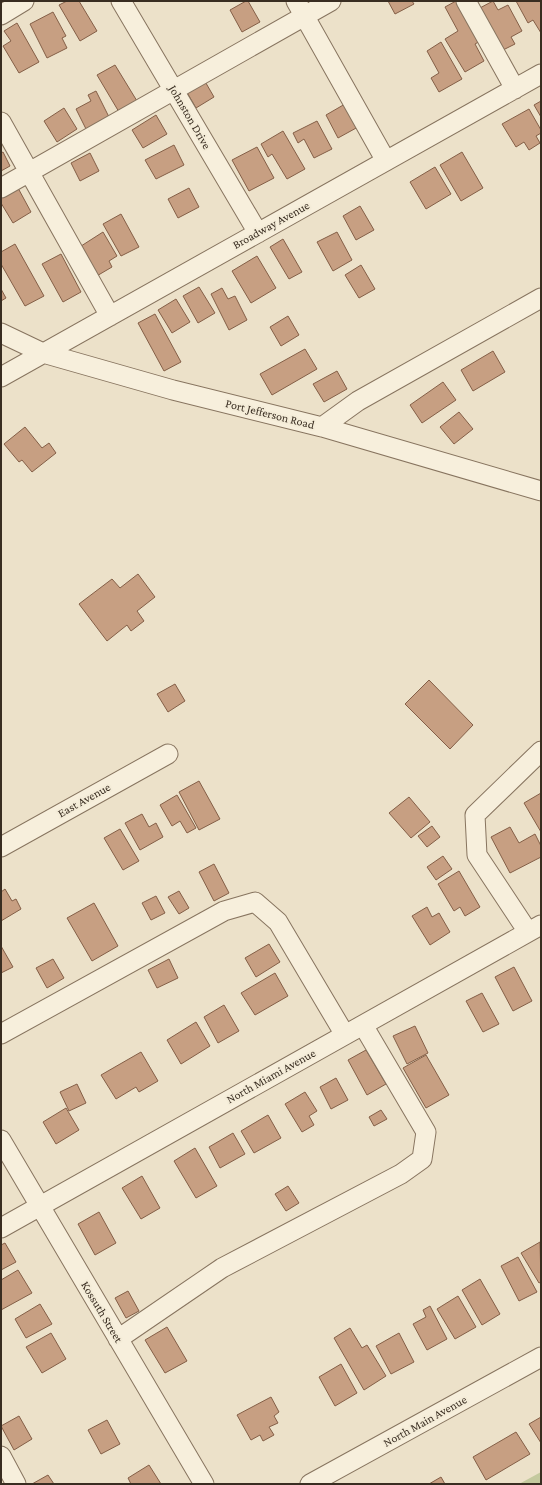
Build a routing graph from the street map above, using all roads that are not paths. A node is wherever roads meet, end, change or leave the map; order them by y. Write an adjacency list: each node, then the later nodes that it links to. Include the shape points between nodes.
1 (24, 1): 6 (street)
2 (121, 1): 9 (street, Johnston Drive)
3 (331, 1): 5 (street)
4 (466, 1): 8 (street)
5 (301, 9): 9 (street); 11 (street)
6 (1, 14)
7 (541, 74): 8 (street, Broadway Avenue)
8 (515, 89): 11 (street, Broadway Avenue)
9 (174, 90): 12 (street); 14 (street, Johnston Drive)
10 (1, 122): 12 (street)
11 (386, 161): 14 (street, Broadway Avenue)
12 (29, 172): 13 (street); 16 (street)
13 (1, 188)
14 (258, 233): 16 (street, Broadway Avenue)
15 (541, 298): 20 (street, via 358,401)
16 (110, 316): 18 (street, Broadway Avenue)
17 (1, 333): 18 (street, Port Jefferson Road)
18 (44, 354): 19 (street, Broadway Avenue); 20 (street, Port Jefferson Road, via 173,390)
19 (1, 378)
20 (322, 427): 21 (street, Port Jefferson Road)
21 (541, 491)
22 (541, 751): 25 (street, via 475,815 477,855)
23 (168, 754): 24 (street, East Avenue)
24 (1, 847)
25 (534, 928): 26 (street, North Miami Avenue)
26 (363, 1025): 28 (street, North Miami Avenue); 32 (street, via 426,1132 422,1159 401,1174 222,1268)
27 (1, 1034): 28 (street, via 224,911 255,902 278,922)
28 (345, 1035): 30 (street, North Miami Avenue)
29 (1, 1140): 30 (street, Kossuth Street)
30 (40, 1206): 31 (street, North Miami Avenue); 32 (street, Kossuth Street)
31 (1, 1228)
32 (118, 1339): 36 (street, Kossuth Street)
33 (541, 1357): 37 (street, North Main Avenue)
34 (1, 1456): 35 (street)
35 (16, 1484)
36 (204, 1484)
37 (310, 1484)

